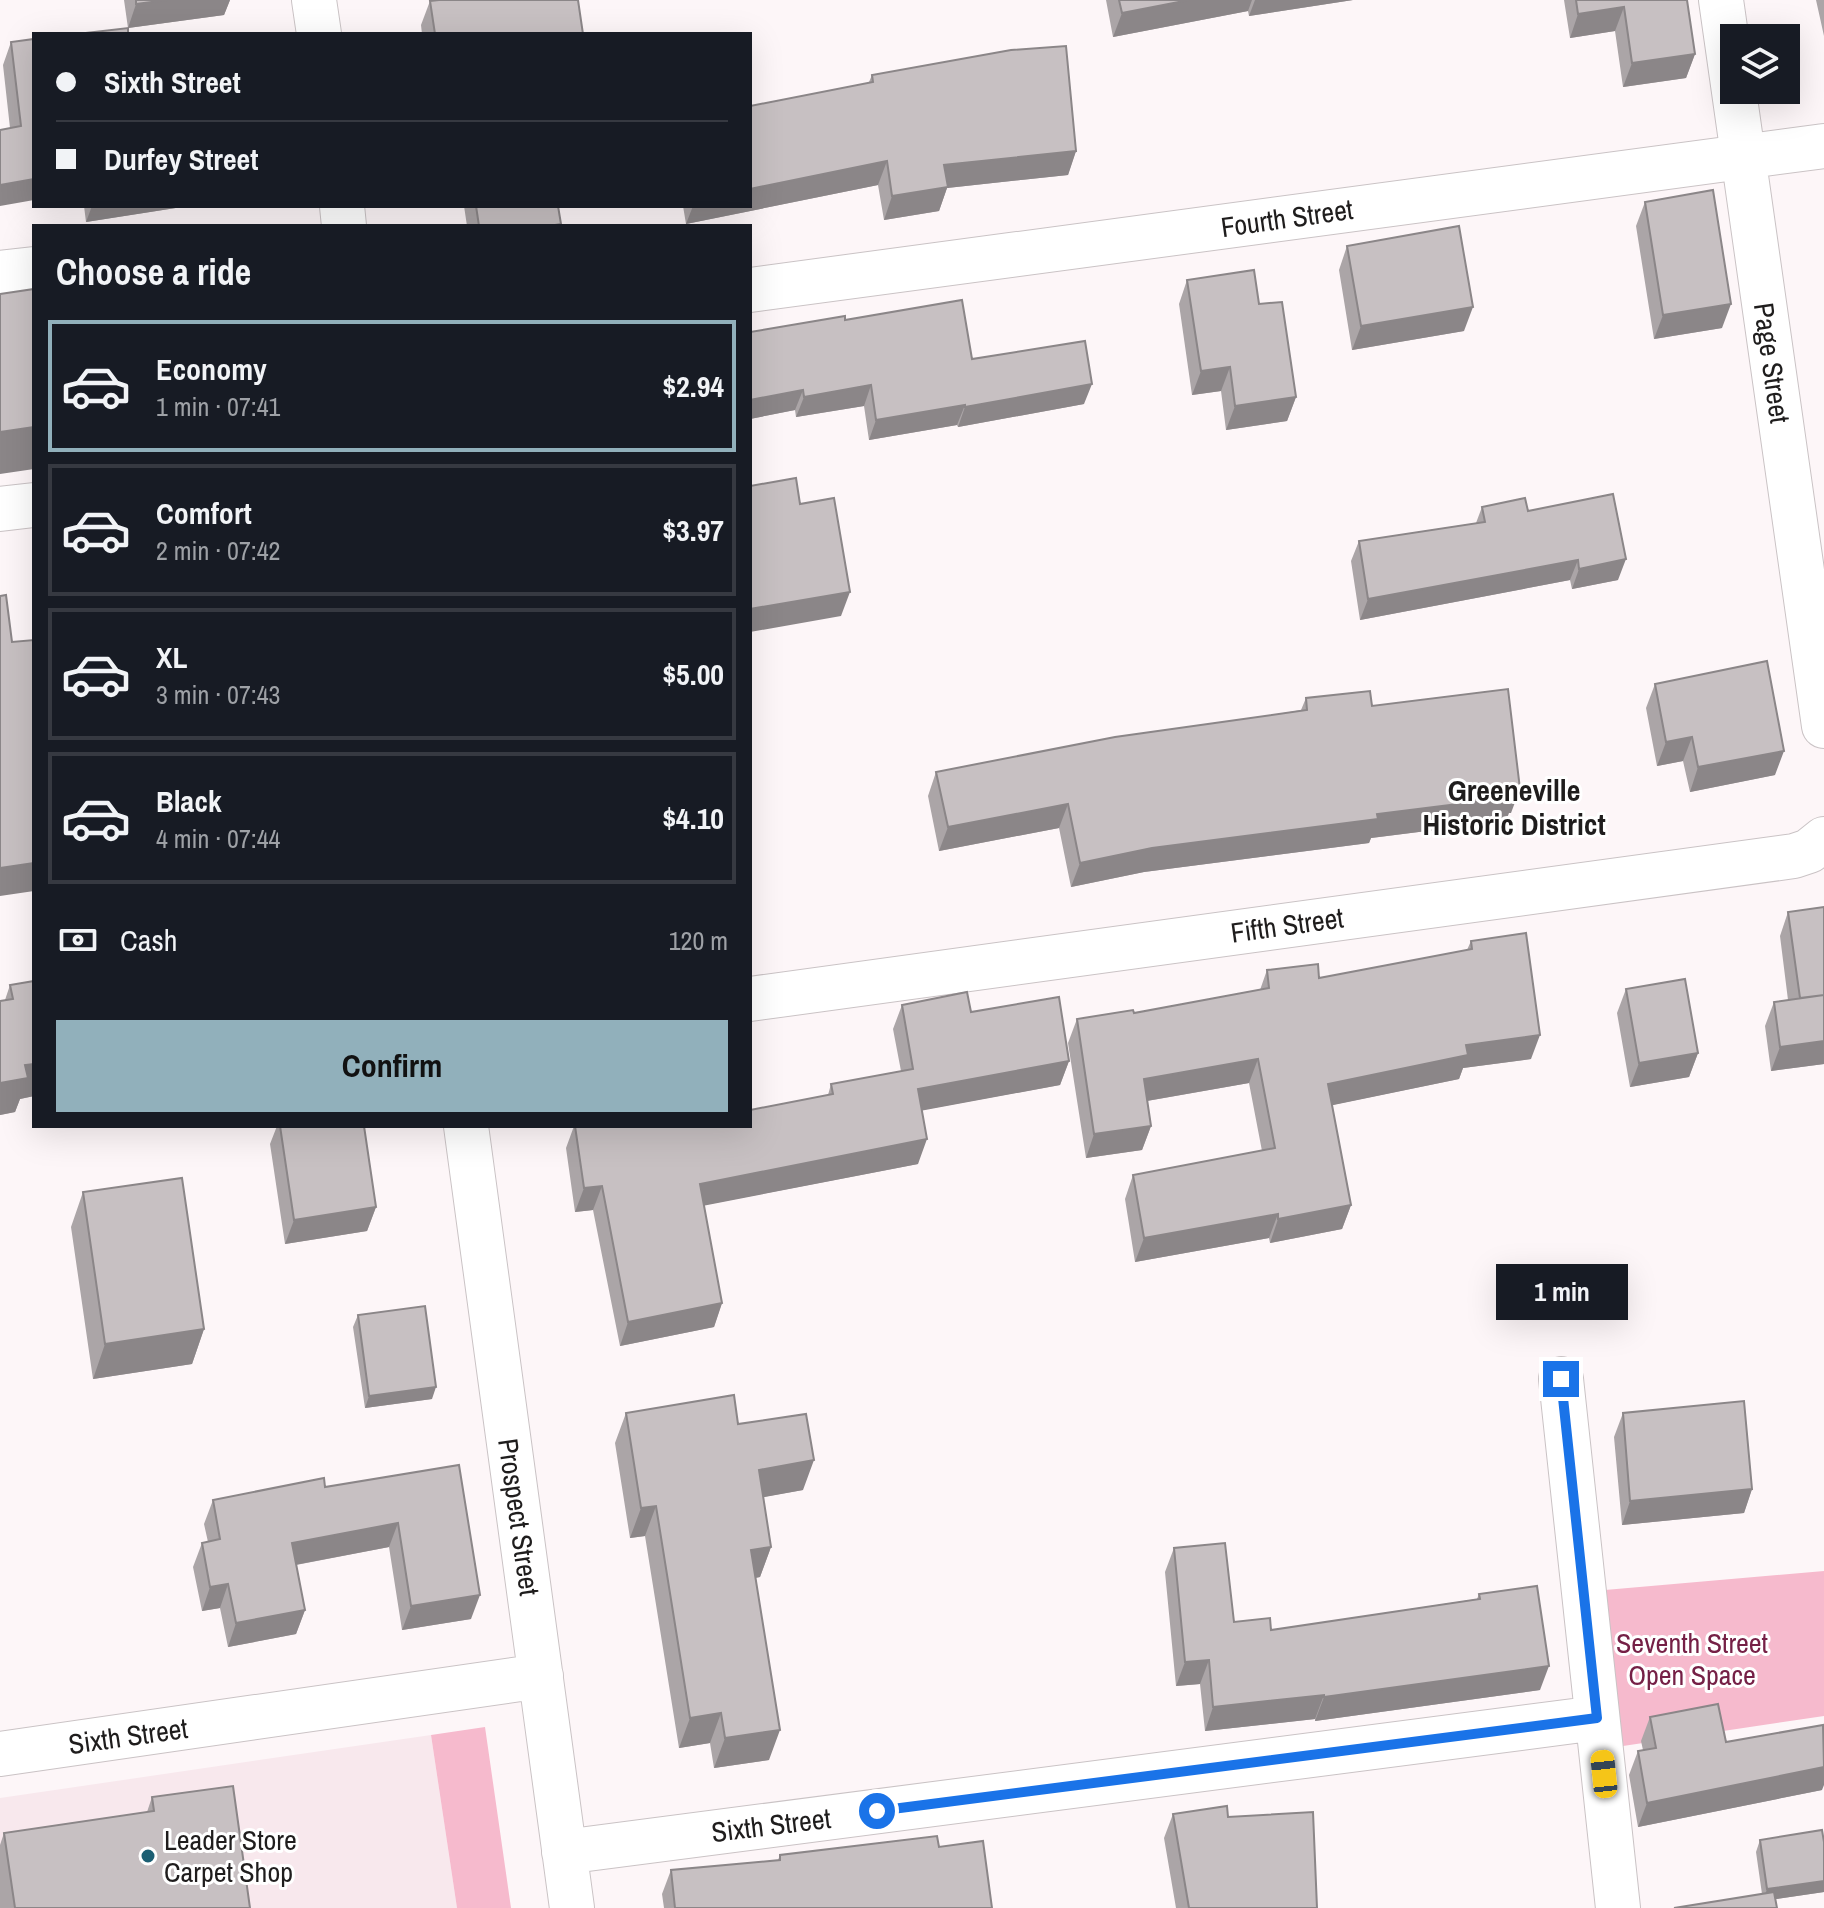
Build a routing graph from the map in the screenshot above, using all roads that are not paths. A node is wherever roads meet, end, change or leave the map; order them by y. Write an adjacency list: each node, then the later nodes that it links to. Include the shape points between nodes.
1 (314, 0): 3 (street)
2 (1721, 0): 5 (street, Page Street)
3 (319, 32)
4 (1824, 146): 5 (street, Fourth Street)
5 (1743, 157): 8 (street, Fourth Street); 11 (street, Page Street)
6 (32, 269): 7 (street)
7 (0, 273)
8 (752, 290)
9 (32, 505): 10 (street)
10 (0, 509)
11 (1824, 726)
12 (1823, 841): 13 (street, Fifth Street, via 1794,856)
13 (752, 999)
14 (466, 1128): 16 (street, Prospect Street)
15 (1561, 1379): 17 (street)
16 (541, 1676): 18 (street, Sixth Street); 19 (street, Prospect Street)
17 (1597, 1718): 19 (street, Sixth Street); 21 (street)
18 (0, 1754)
19 (564, 1852): 20 (street, Prospect Street)
20 (572, 1908)
21 (1618, 1908)

